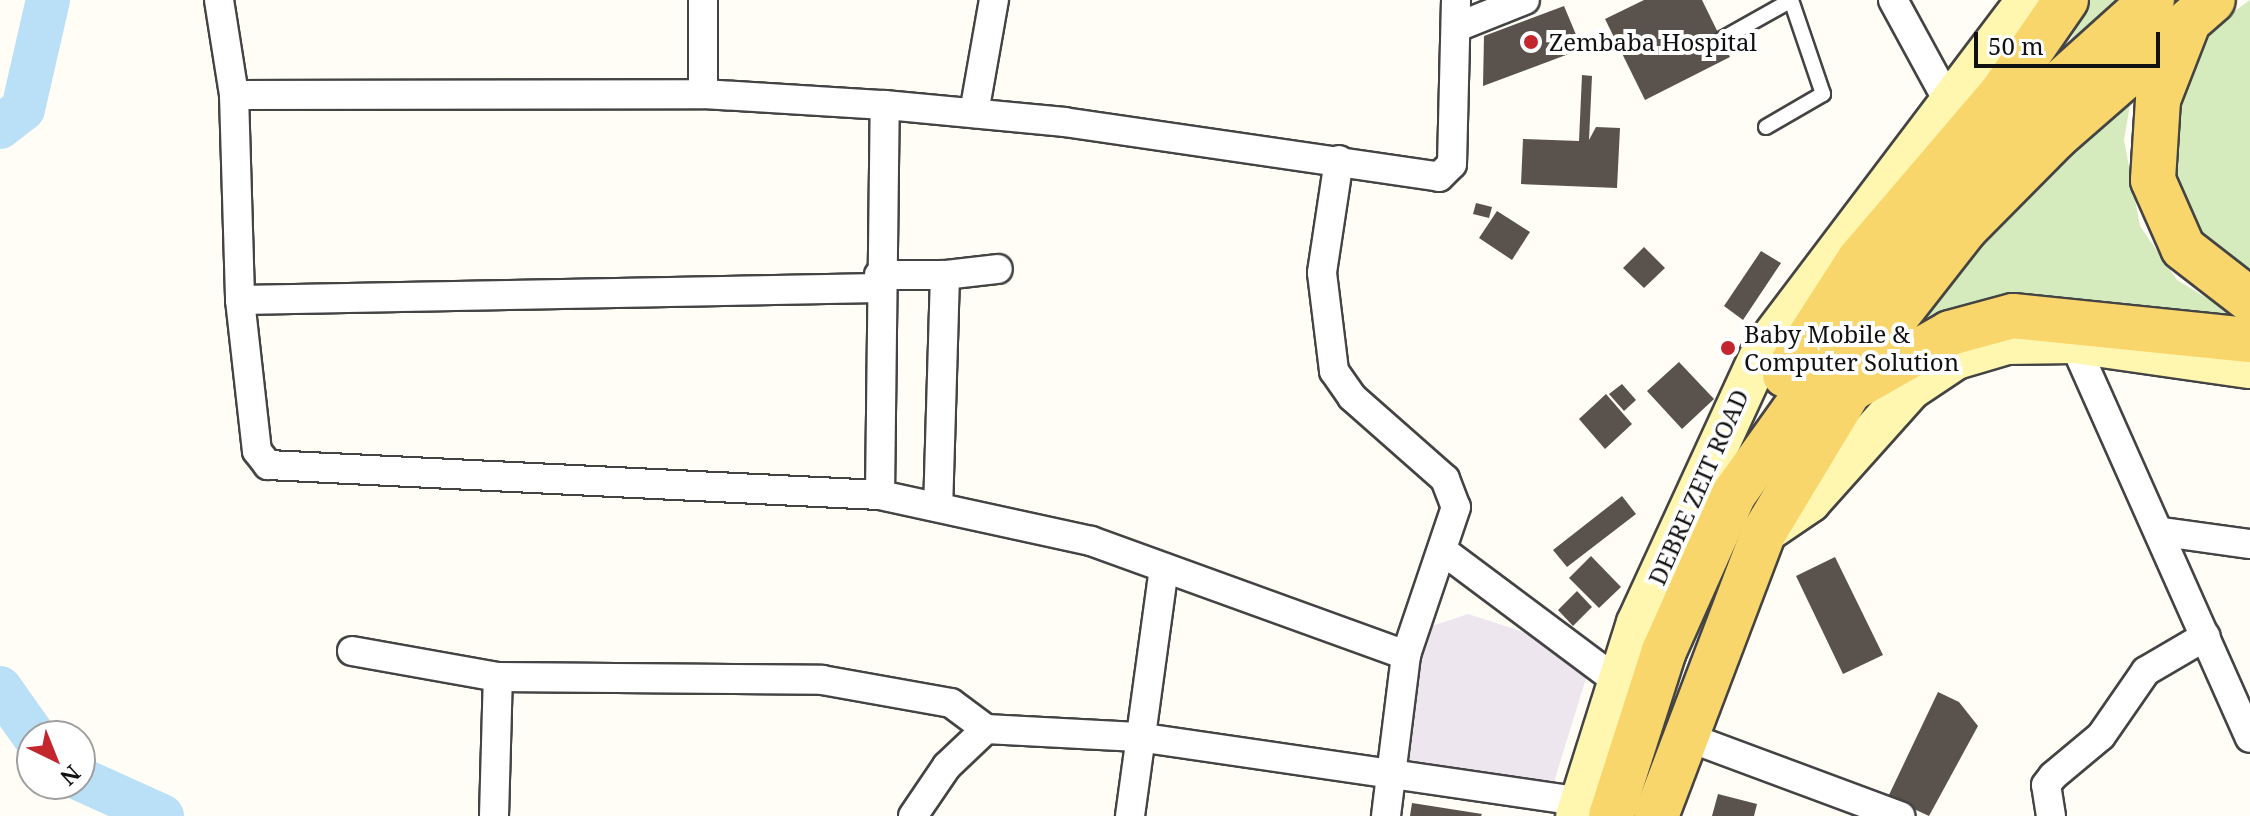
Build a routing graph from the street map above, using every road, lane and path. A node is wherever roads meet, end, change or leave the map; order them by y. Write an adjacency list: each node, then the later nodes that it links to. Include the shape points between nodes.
1 (219, 0): 13 (street)
2 (703, 0): 12 (street)
3 (994, 0): 16 (street)
4 (1525, 0): 10 (street)
5 (1893, 0): 15 (street)
6 (2027, 0): 15 (main road, DEBRE ZEIT ROAD)
7 (2066, 0): 28 (main road, via 2001,94 1859,260 1765,407)
8 (1790, 1): 11 (lane); 17 (lane, via 1823,94)
9 (2184, 7): 23 (main road, via 2158,100 2153,180 2183,248); 27 (main road, via 1964,230); 28 (main road, via 2022,117 1924,228)
10 (1456, 14): 18 (street, via 1448,173)
11 (1722, 39)
12 (703, 94): 13 (street); 14 (street)
13 (234, 95): 22 (street)
14 (885, 105): 16 (street); 21 (street)
15 (1952, 108): 40 (main road, DEBRE ZEIT ROAD, via 1806,283 1763,349)
16 (974, 113): 18 (street)
17 (1766, 127)
18 (1339, 160): 34 (street, via 1322,273 1334,371 1455,495)
19 (998, 269): 20 (street)
20 (945, 275): 21 (street); 30 (street)
21 (879, 282): 22 (street); 29 (street)
22 (240, 300): 29 (street, via 257,451 268,465)
23 (2250, 300)
24 (2250, 340): 27 (main road, via 2013,316 1950,333)
25 (2074, 343): 26 (main road); 31 (street); 32 (main road, via 2007,344 1956,359 1911,389 1810,502)
26 (2250, 368)
27 (1844, 393): 32 (main road)
28 (1734, 494): 46 (main road)
29 (880, 495): 30 (street)
30 (938, 506): 35 (street, via 1091,541)
31 (2163, 532): 33 (street); 36 (street)
32 (1763, 534): 42 (main road)
33 (2250, 544)
34 (1446, 553): 38 (street); 40 (street)
35 (1164, 568): 38 (street); 43 (street)
36 (2206, 636): 44 (street); 53 (street, via 2146,671 2101,736 2053,776 2046,785)
37 (352, 651): 39 (street)
38 (1406, 655): 45 (street)
39 (498, 677): 41 (street, via 822,680 951,703); 47 (street)
40 (1617, 681): 46 (main road, DEBRE ZEIT ROAD)
41 (986, 729): 43 (street); 48 (street, via 947,766)
42 (1682, 735): 51 (main road); 52 (street)
43 (1138, 737): 45 (street); 49 (street)
44 (2250, 738)
45 (1390, 774): 46 (street); 50 (street)
46 (1588, 811)
47 (494, 816)
48 (913, 816)
49 (1130, 816)
50 (1386, 816)
51 (1656, 816)
52 (1900, 816)
53 (2051, 816)

